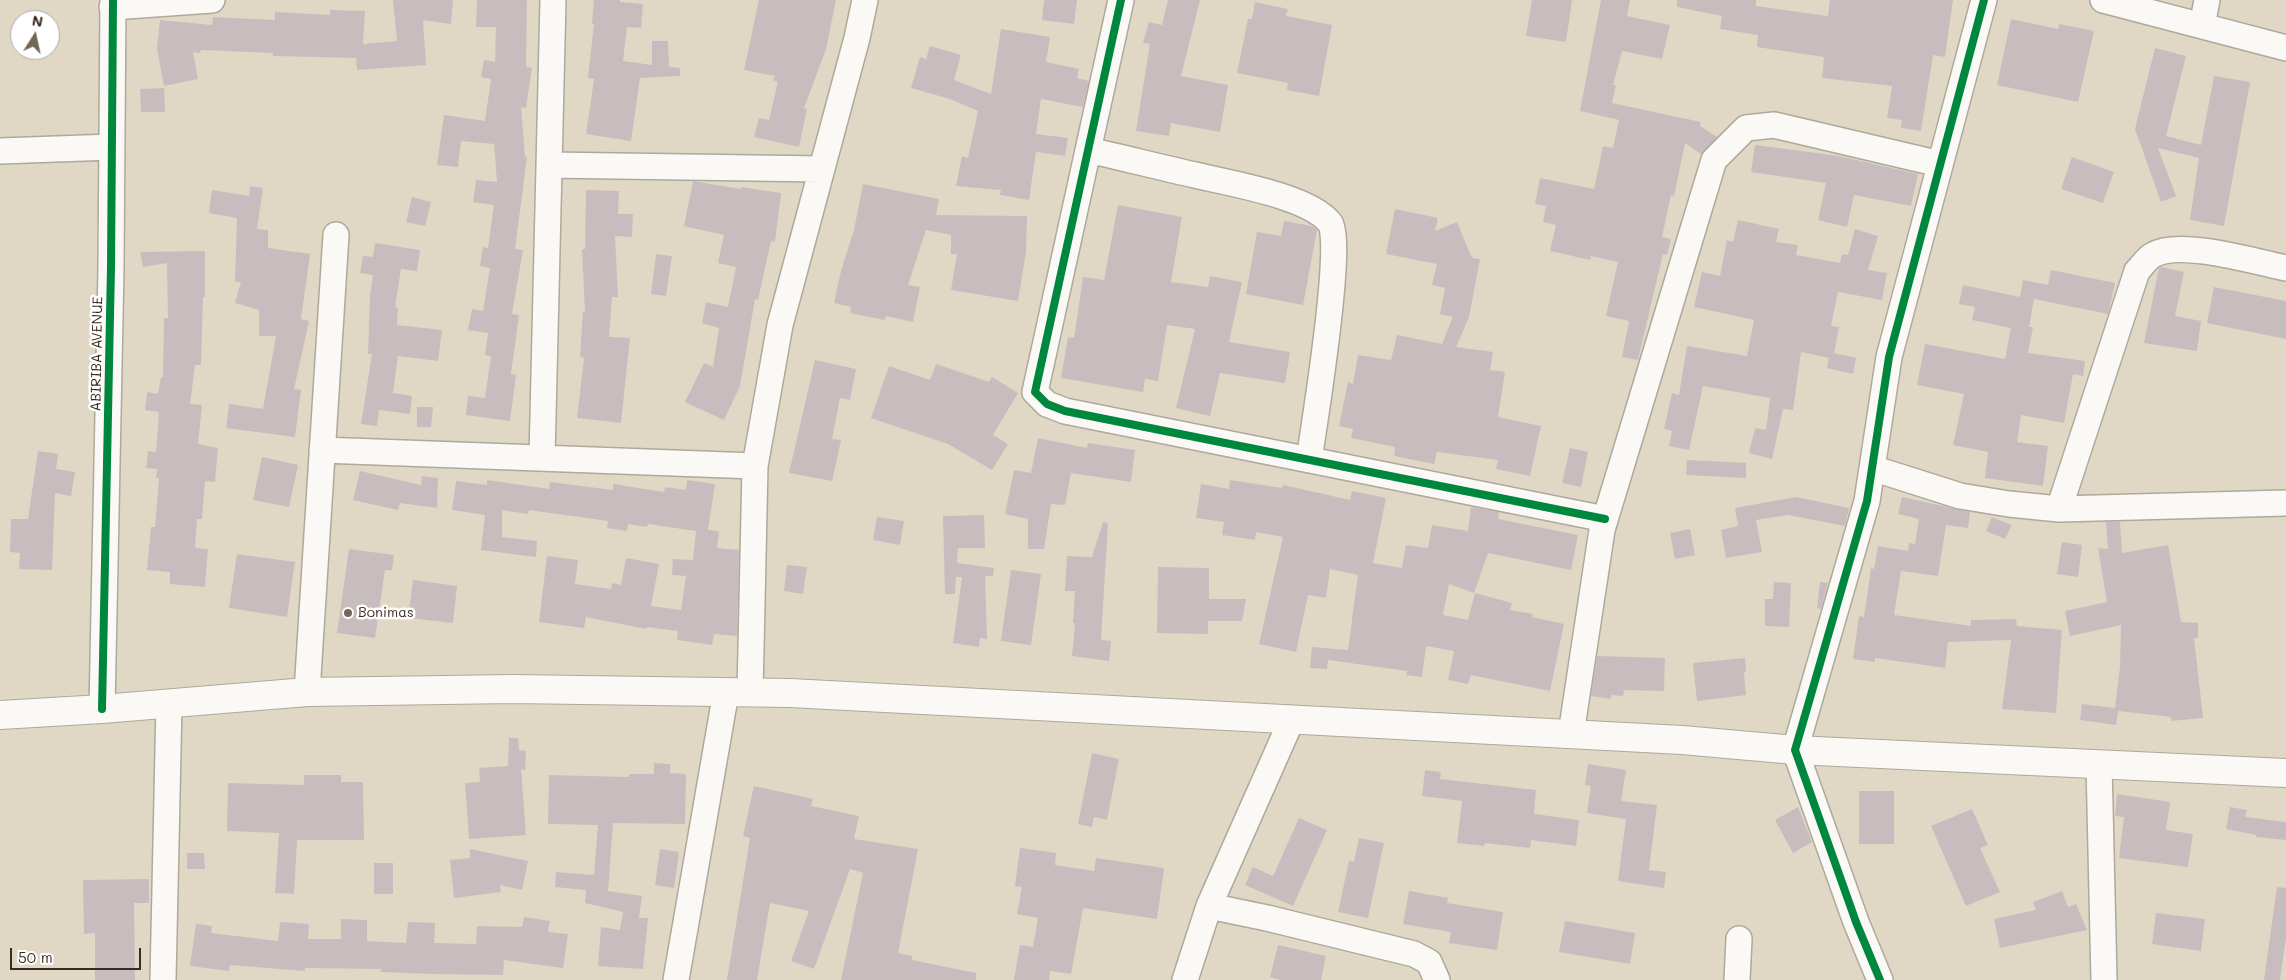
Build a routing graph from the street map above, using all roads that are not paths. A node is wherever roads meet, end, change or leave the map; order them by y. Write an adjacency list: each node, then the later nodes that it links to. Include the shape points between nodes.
1 (212, 0): 8 (street)
2 (553, 0): 15 (street)
3 (865, 0): 16 (street)
4 (1121, 0): 12 (street)
5 (1984, 0): 14 (street)
6 (2103, 0): 9 (street)
7 (2207, 0): 9 (street)
8 (112, 3): 11 (street, ABIRIBA AVENUE)
9 (2202, 26): 10 (street)
10 (2286, 48)
11 (112, 147): 13 (street); 30 (street, ABIRIBA AVENUE)
12 (1088, 150): 21 (street, via 1272,194 1318,211 1331,224 1335,250); 21 (street, via 1035,392 1047,404 1065,411)
13 (0, 151)
14 (1940, 164): 23 (street, via 1889,357); 26 (street, via 1774,125 1746,128 1714,160)
15 (549, 165): 16 (street); 20 (street)
16 (822, 168): 22 (street, via 780,325)
17 (336, 235): 19 (street)
18 (2286, 268): 25 (street, via 2202,250 2176,249 2153,254 2137,271)
19 (322, 450): 20 (street); 27 (street)
20 (542, 458): 22 (street)
21 (1309, 460): 26 (street)
22 (756, 466): 28 (street)
23 (1872, 468): 25 (street, via 1960,496); 34 (street, via 1867,501)
24 (2286, 503): 25 (street)
25 (2059, 509)
26 (1605, 519): 33 (street)
27 (307, 692): 28 (main road, via 513,689); 29 (main road)
28 (738, 692): 32 (main road); 40 (street)
29 (168, 704): 30 (main road); 39 (street)
30 (102, 710): 31 (main road)
31 (0, 715)
32 (1292, 719): 33 (main road); 37 (street)
33 (1571, 734): 34 (main road)
34 (1795, 750): 35 (main road); 44 (street)
35 (2098, 764): 36 (main road); 45 (street)
36 (2286, 773)
37 (1210, 906): 41 (street); 42 (street, via 1414,954 1429,962)
38 (1739, 939): 43 (street)
39 (163, 980)
40 (676, 980)
41 (1185, 980)
42 (1437, 980)
43 (1737, 980)
44 (1880, 980)
45 (2104, 980)

